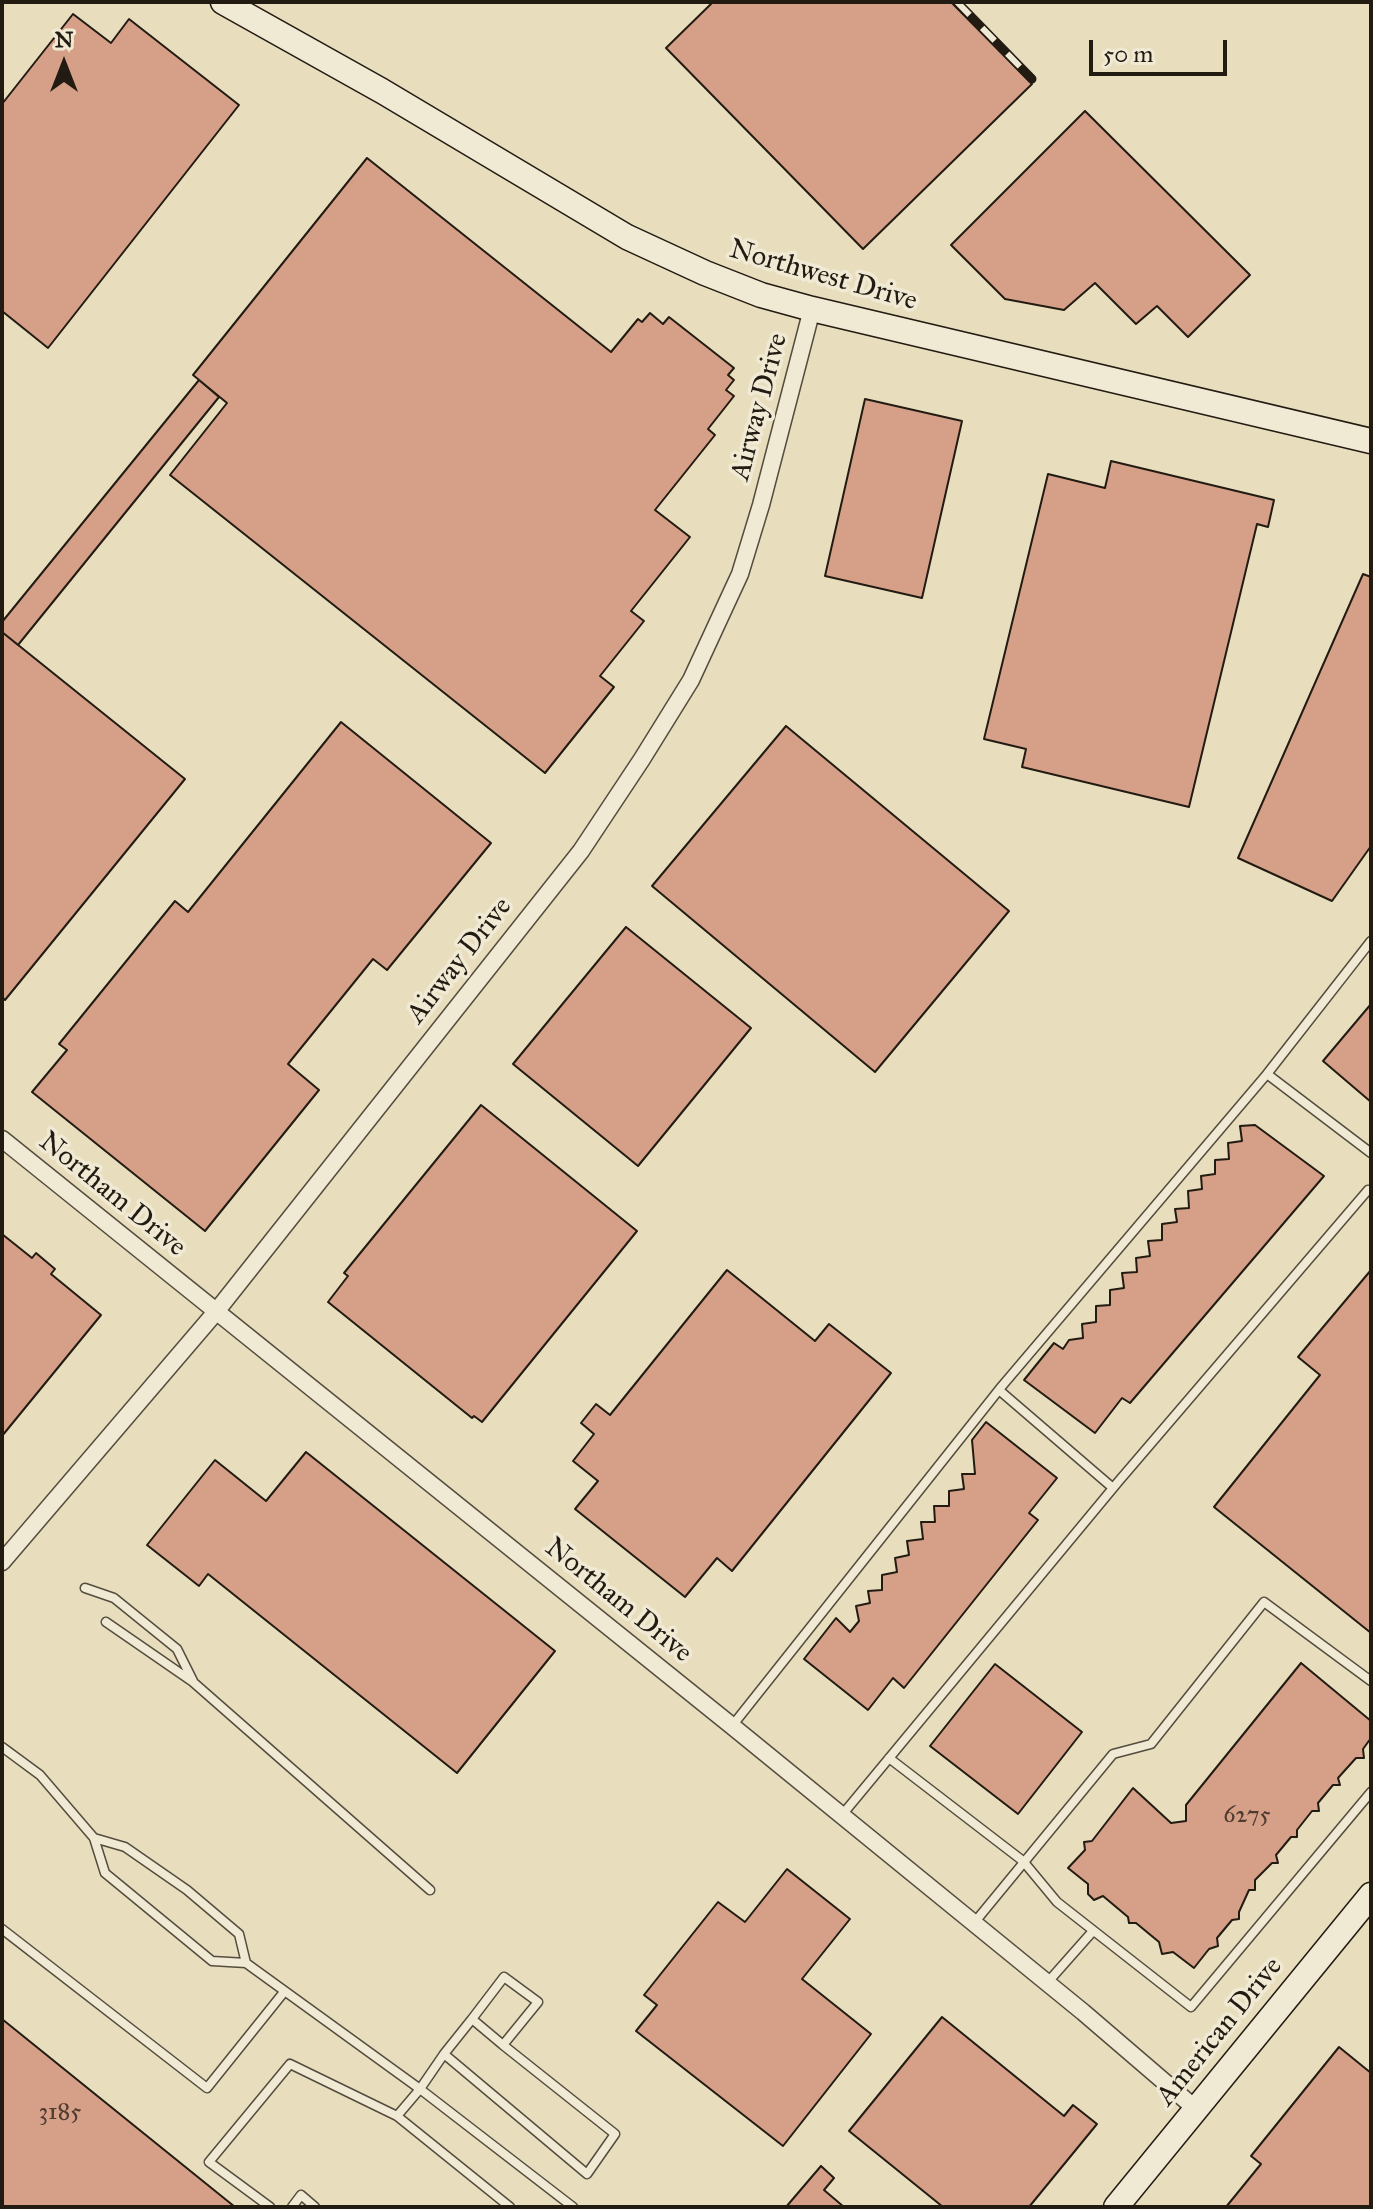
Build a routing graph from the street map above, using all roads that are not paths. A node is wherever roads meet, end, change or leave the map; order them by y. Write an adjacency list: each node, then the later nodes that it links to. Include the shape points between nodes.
1 (223, 2): 2 (street, Northwest Drive, via 627,237 761,295)
2 (812, 309): 3 (street, Northwest Drive); 9 (street, Airway Drive, via 740,574 691,680 581,851)
3 (1371, 441)
4 (1371, 941): 5 (lane)
5 (1267, 1074): 7 (lane); 10 (lane)
6 (2, 1139): 9 (street, Northam Drive)
7 (1371, 1153)
8 (1368, 1190): 11 (lane)
9 (215, 1313): 12 (street, Airway Drive); 17 (street, Northam Drive)
10 (999, 1390): 11 (lane); 17 (lane)
11 (1113, 1488): 19 (lane)
12 (2, 1562)
13 (85, 1588): 16 (lane, via 114,1598 177,1649)
14 (106, 1622): 16 (lane)
15 (1371, 1681): 23 (lane, via 1264,1602 1151,1744 1113,1754)
16 (193, 1682): 24 (lane)
17 (732, 1726): 21 (street, Northam Drive)
18 (2, 1747): 22 (lane, via 40,1775)
19 (889, 1758): 21 (lane); 23 (lane)
20 (1371, 1792): 28 (lane, via 1191,2007)
21 (842, 1815): 26 (street, Northam Drive)
22 (94, 1838): 29 (lane, via 125,1847 197,1899 239,1934); 29 (lane, via 105,1873 212,1961)
23 (1023, 1861): 26 (lane); 28 (lane, via 1057,1902)
24 (430, 1890)
25 (1371, 1895): 36 (street, American Drive)
26 (974, 1923): 30 (street, Northam Drive)
27 (2, 1929): 31 (lane, via 207,2088)
28 (1093, 1931): 30 (lane)
29 (246, 1963): 31 (lane)
30 (1047, 1983): 36 (street, Northam Drive)
31 (284, 1992): 35 (lane)
32 (472, 2019): 33 (lane); 33 (lane, via 504,1977 538,2002); 34 (lane)
33 (503, 2045): 34 (lane, via 615,2134 587,2174)
34 (444, 2054): 35 (lane)
35 (420, 2089): 37 (lane); 42 (lane)
36 (1196, 2109): 43 (street, American Drive)
37 (397, 2116): 38 (lane, via 290,2064 209,2162); 41 (lane)
38 (270, 2207)
39 (292, 2207): 40 (lane, via 301,2195)
40 (315, 2207)
41 (510, 2207)
42 (573, 2207)
43 (1116, 2207)

